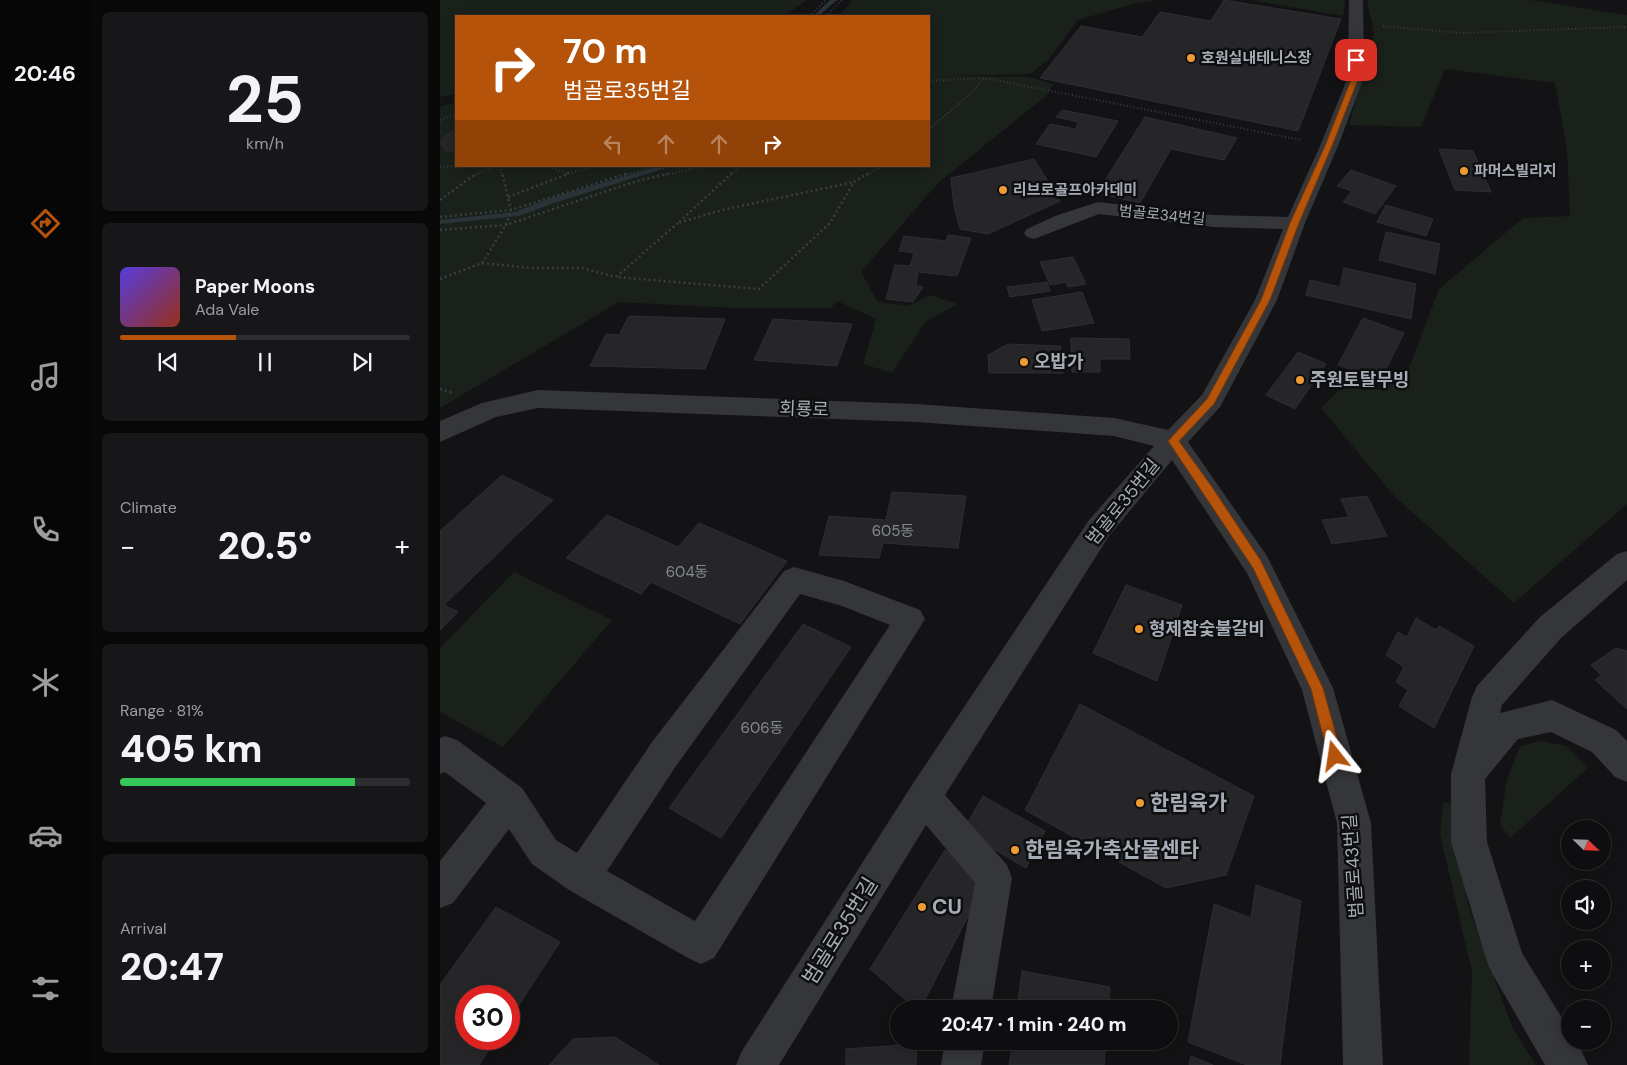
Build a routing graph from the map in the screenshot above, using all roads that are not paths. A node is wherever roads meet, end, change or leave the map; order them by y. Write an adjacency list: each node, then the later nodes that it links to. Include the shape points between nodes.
1 (1356, 0): 2 (street, 범골로35번길, via 1356,77)
2 (1295, 223): 3 (street, 범골로34번길, via 1213,221 1098,208); 5 (street, 범골로35번길, via 1266,300 1211,401)
3 (1034, 233)
4 (440, 432): 5 (street, 회룡로, via 491,409 538,399 926,414 1114,427)
5 (1173, 441): 10 (street, 범골로35번길, via 1099,528); 18 (street, 범골로43번길, via 1257,564 1317,688 1354,824)
6 (1627, 563): 9 (street, via 1551,628 1488,697)
7 (440, 758): 11 (street, via 445,752)
8 (1627, 765): 9 (street, via 1604,741 1552,716 1509,724)
9 (1468, 774): 19 (street, via 1469,842 1506,962)
10 (924, 798): 14 (street, via 994,878); 16 (street, 범골로35번길)
11 (510, 800): 12 (street, via 544,852); 13 (street)
12 (582, 877): 12 (street, via 701,945 910,619 844,594 794,580 664,754)
13 (440, 890)
14 (973, 1000)
15 (964, 1050): 17 (street)
16 (756, 1065)
17 (961, 1065)
18 (1363, 1065)
19 (1568, 1065)

